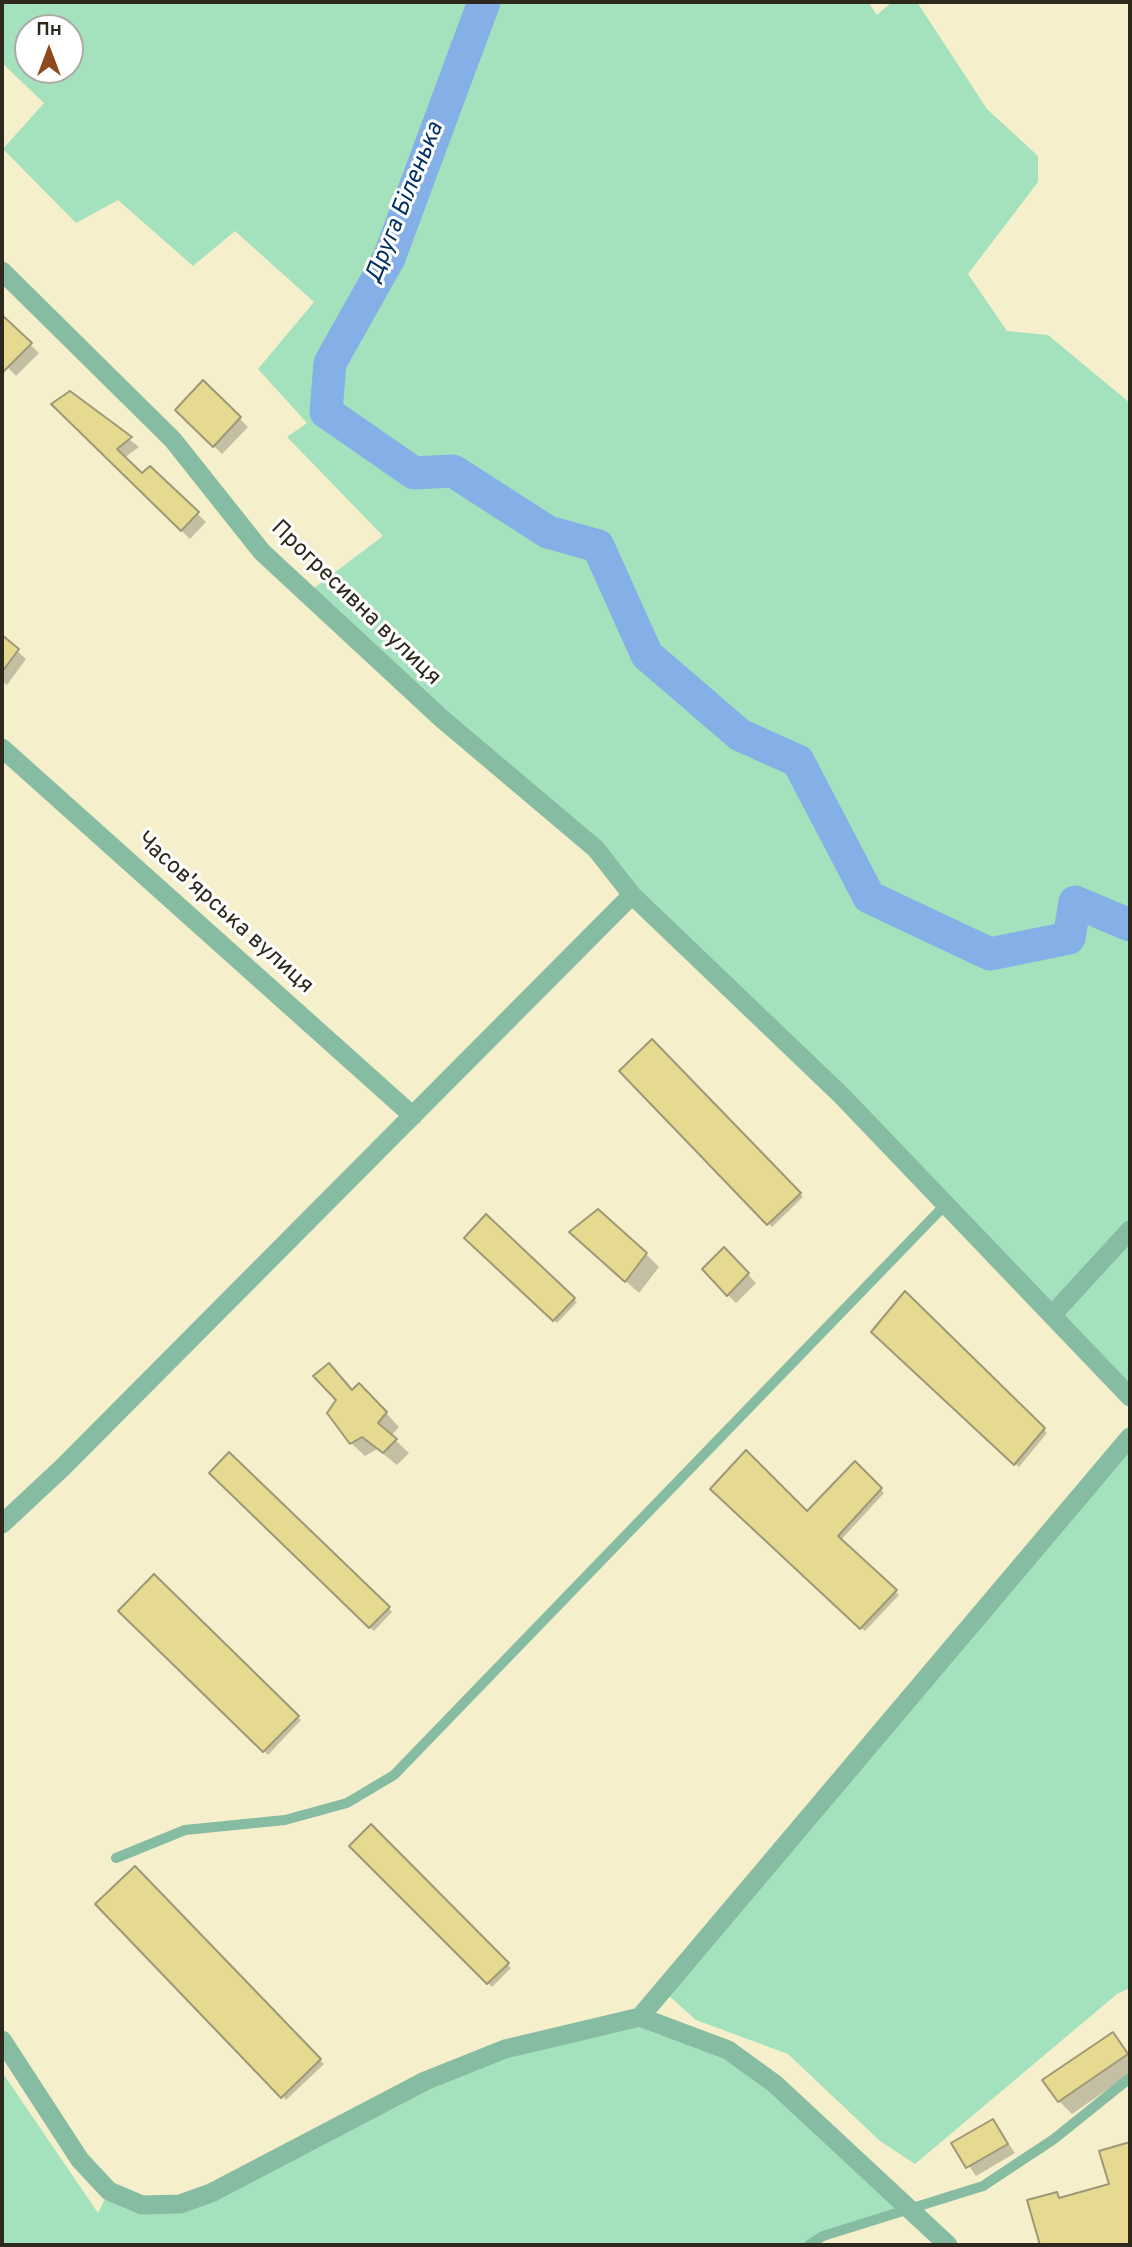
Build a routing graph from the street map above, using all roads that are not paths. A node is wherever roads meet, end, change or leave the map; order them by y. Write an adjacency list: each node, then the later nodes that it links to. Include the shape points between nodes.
1 (2, 271): 3 (street, Прогресивна вулиця, via 173,440 262,552 441,718 596,849)
2 (2, 748): 4 (street, Часов'ярська вулиця)
3 (632, 895): 4 (street); 5 (street, Прогресивна вулиця, via 842,1096)
4 (413, 1116): 10 (street)
5 (946, 1204): 7 (street, Прогресивна вулиця); 11 (lane, via 394,1775 347,1803 285,1820 186,1830)
6 (1130, 1230): 7 (street)
7 (1053, 1314): 8 (street, Прогресивна вулиця)
8 (1130, 1396)
9 (1130, 1437): 12 (street)
10 (2, 1524)
11 (116, 1858)
12 (640, 2017): 13 (street, via 505,2049 425,2081 211,2193 180,2204 142,2205 109,2191 80,2160); 15 (street, via 728,2050 775,2084)
13 (2, 2040)
14 (1130, 2078): 15 (lane, via 1054,2139 983,2186)
15 (911, 2210): 16 (lane, via 823,2236); 17 (street)
16 (810, 2245)
17 (948, 2245)

